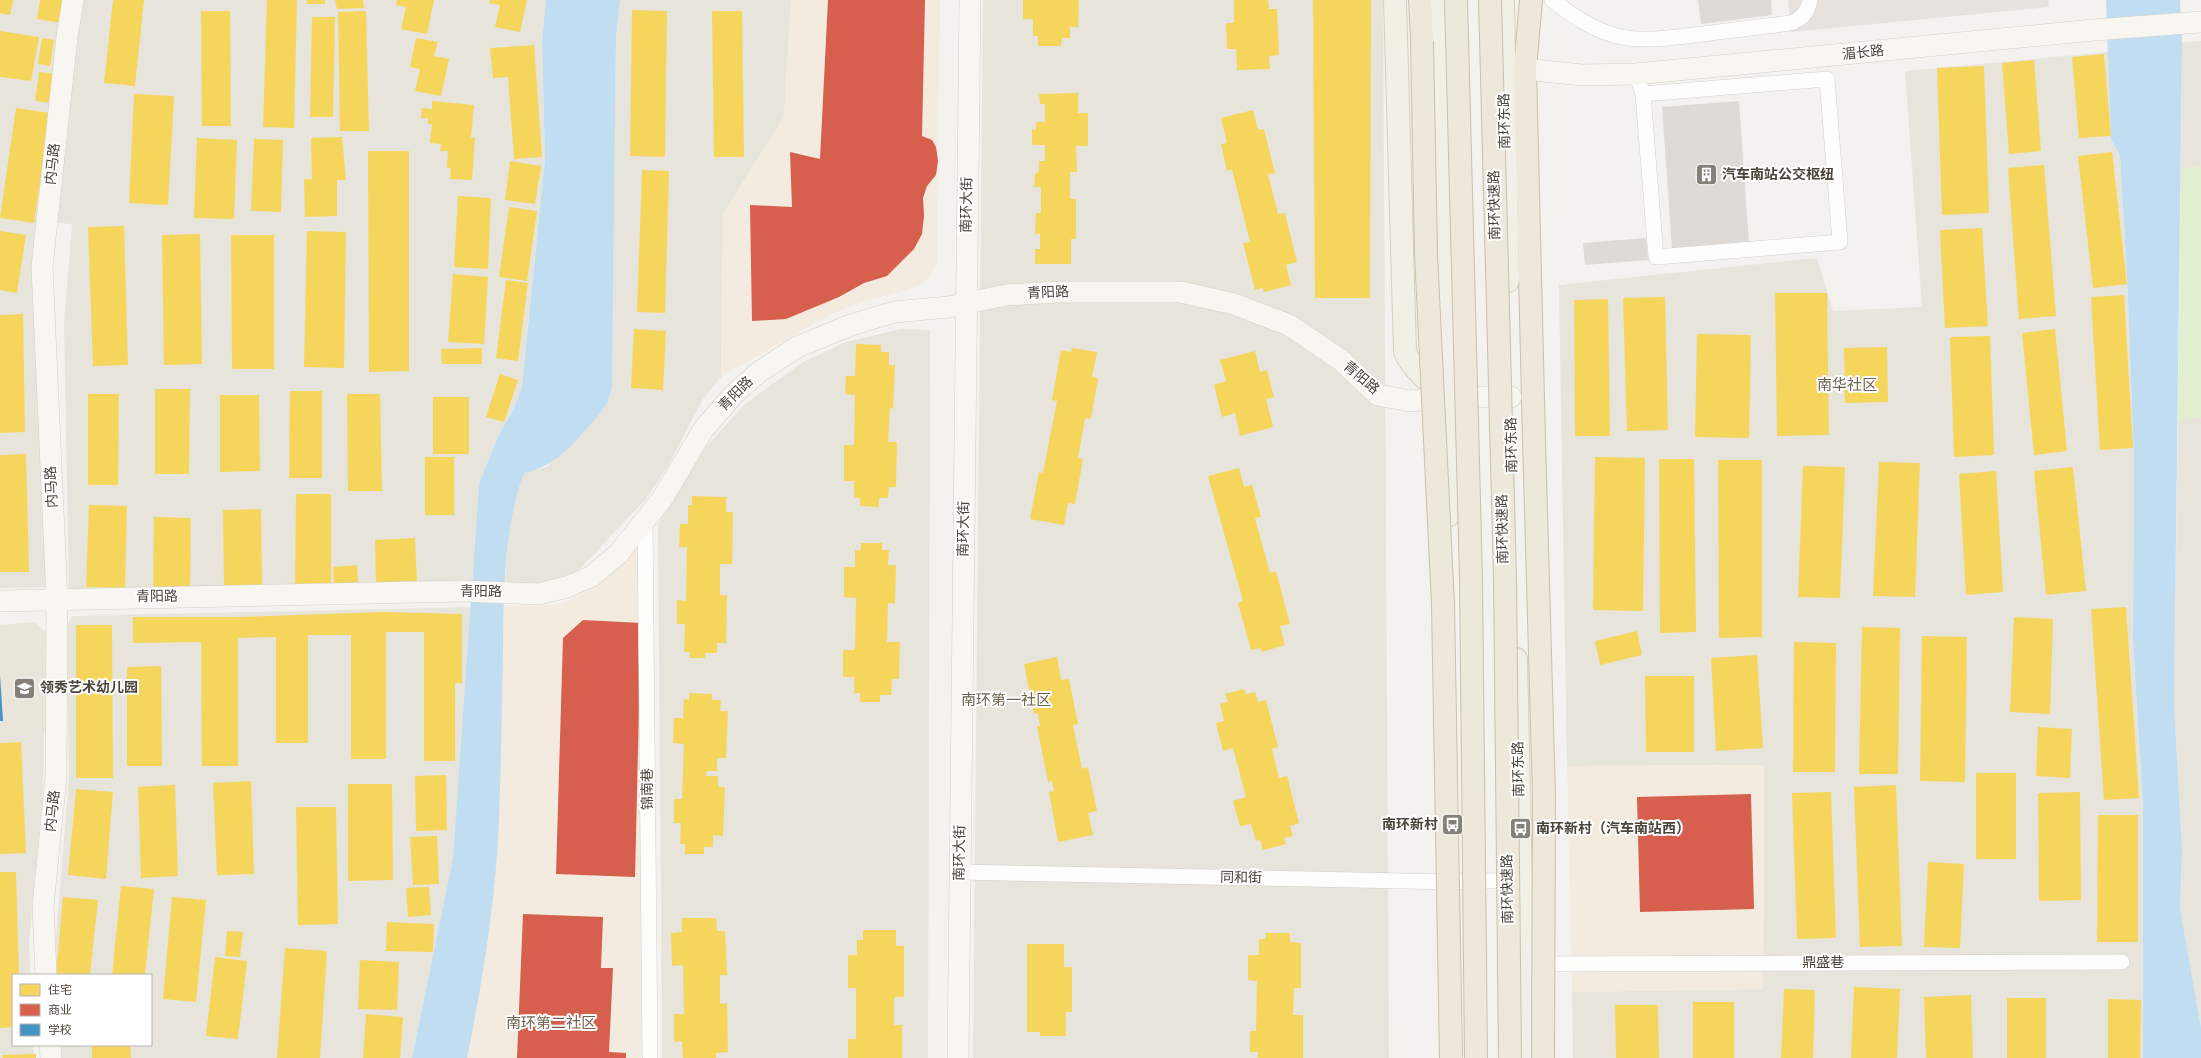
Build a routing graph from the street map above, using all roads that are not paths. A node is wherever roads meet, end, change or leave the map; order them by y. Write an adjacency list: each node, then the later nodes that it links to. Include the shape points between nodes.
1 (73, 0): 20 (street, 内马路, via 66,37 42,267)
2 (970, 0): 16 (street, 南环大街)
3 (1396, 0): 17 (main road, via 1405,352 1416,370)
4 (1420, 0): 33 (highway, bridge, via 1426,254 1443,605)
5 (1439, 0): 17 (main road)
6 (1456, 0): 35 (highway, bridge, via 1471,578)
7 (1490, 0): 36 (highway, 南环快速路, bridge, via 1505,578)
8 (1503, 0): 18 (main road, 南环东路)
9 (1531, 0): 13 (highway)
10 (1552, 0): 11 (street, via 1586,24 1622,37 1670,38 1790,23 1804,14)
11 (1810, 0)
12 (2196, 22): 14 (street, 湄长路)
13 (1525, 70): 14 (street, 湄长路, via 1582,75); 22 (main road, via 1536,144 1549,637 1548,679); 38 (highway, bridge, via 1544,796)
14 (1636, 74): 15 (street)
15 (1643, 94): 15 (street, via 1656,257 1840,242 1827,79)
16 (966, 304): 17 (street, 青阳路, via 1006,295 1056,292 1181,292 1234,304 1289,325 1342,361 1378,395 1410,401); 19 (street, 青阳路, via 894,312 851,325 797,347 732,395 703,430 662,499); 23 (street, 南环大街)
17 (1447, 397): 18 (street, 青阳路); 25 (main road)
18 (1511, 397): 22 (main road, 南环东路)
19 (645, 520): 20 (street, 青阳路, via 618,554 592,576 567,587 538,594 463,591); 31 (street, 锦南巷)
20 (57, 599): 21 (street, 青阳路); 28 (street, 内马路, via 56,778 43,906)
21 (0, 601)
22 (1518, 729): 24 (main road, 南环东路)
23 (960, 872): 25 (street, 同和街); 32 (street, 南环大街)
24 (1521, 880): 25 (street, 同和街); 27 (main road, 南环东路)
25 (1454, 882): 34 (main road)
26 (2122, 962): 27 (street, 鼎盛巷)
27 (1523, 964): 37 (main road, 南环东路)
28 (46, 974)
29 (50, 1046): 30 (street)
30 (50, 1058)
31 (650, 1058)
32 (958, 1058)
33 (1451, 1058)
34 (1457, 1058)
35 (1476, 1058)
36 (1510, 1058)
37 (1525, 1058)
38 (1543, 1058)

